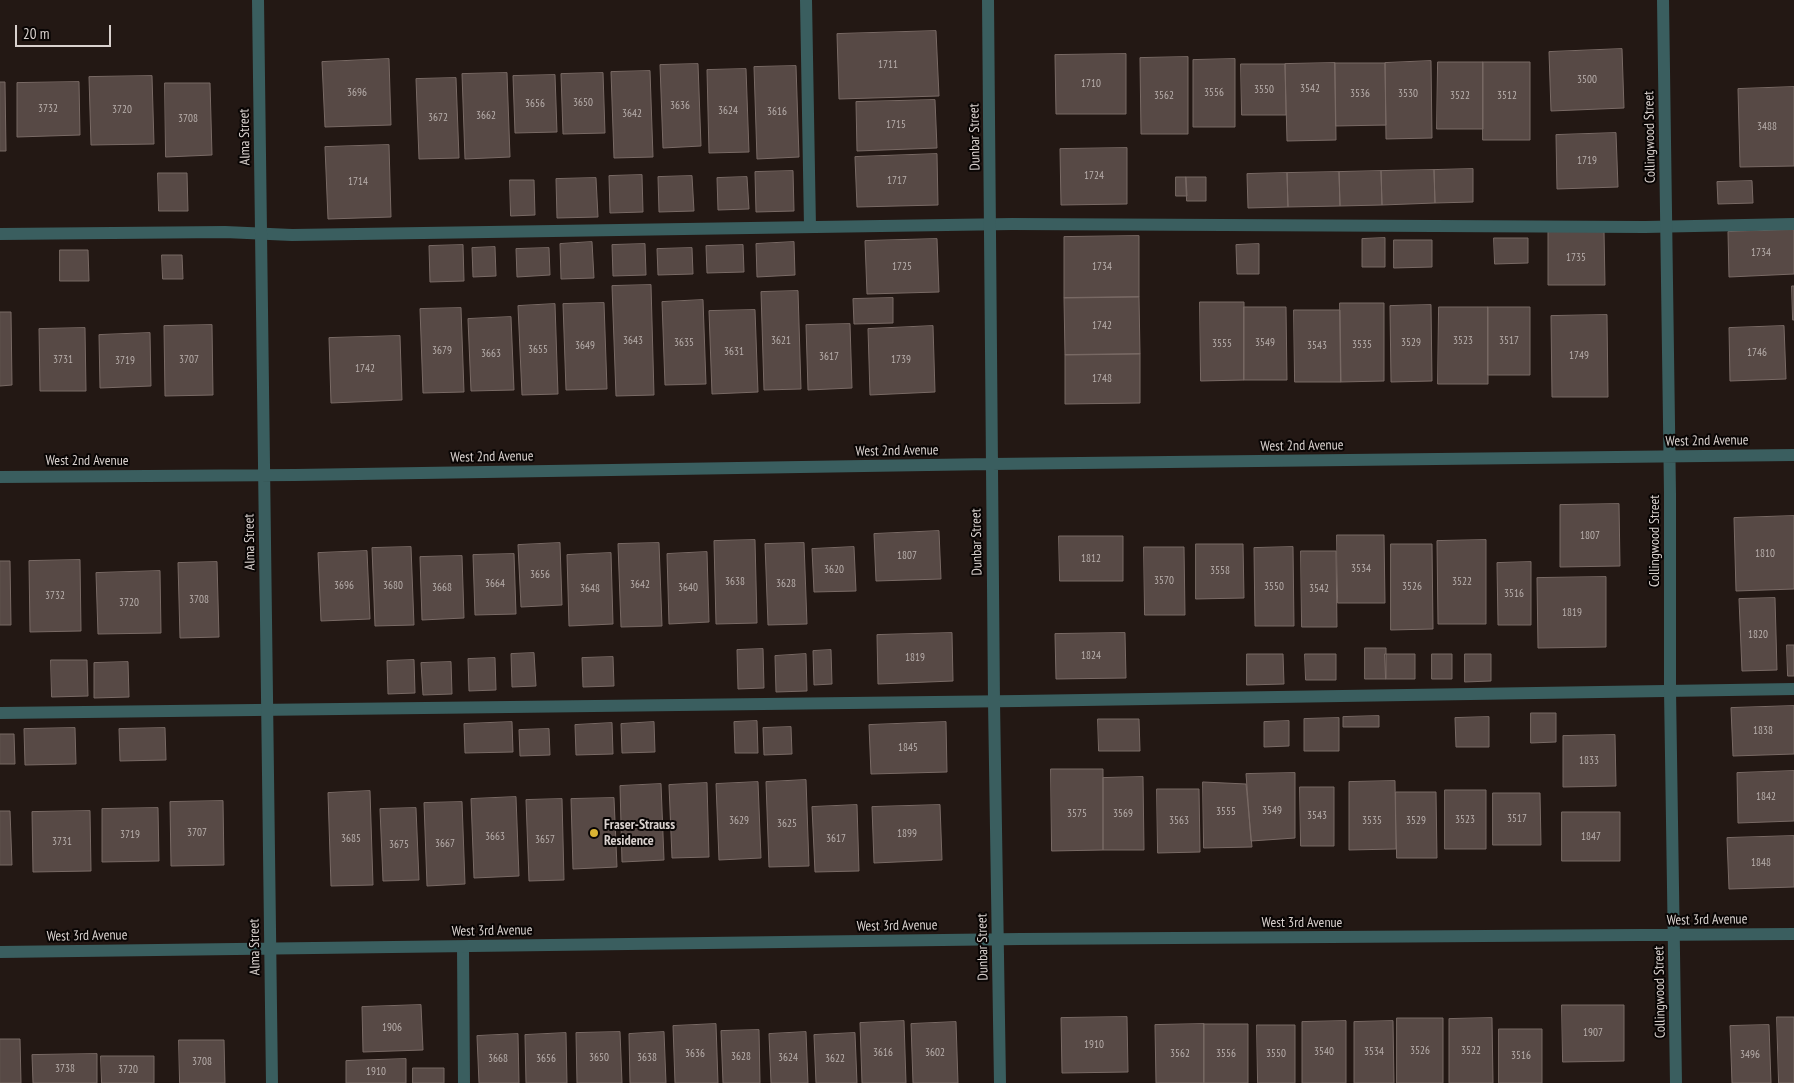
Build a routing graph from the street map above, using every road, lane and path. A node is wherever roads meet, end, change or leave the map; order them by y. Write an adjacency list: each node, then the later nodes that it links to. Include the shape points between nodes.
1 (258, 0): 10 (street, Alma Street)
2 (806, 0): 7 (street)
3 (988, 0): 5 (street, Dunbar Street)
4 (1663, 0): 8 (street, Collingwood Street)
5 (991, 224): 7 (street); 8 (street); 13 (street, Dunbar Street)
6 (1794, 224): 8 (street)
7 (810, 227): 10 (street)
8 (1666, 227): 12 (street, Collingwood Street)
9 (0, 234): 10 (street)
10 (261, 234): 14 (street, Alma Street)
11 (1794, 455): 12 (street, West 2nd Avenue)
12 (1670, 456): 13 (street, West 2nd Avenue); 17 (street, Collingwood Street)
13 (991, 464): 14 (street, West 2nd Avenue); 18 (street, Dunbar Street)
14 (264, 475): 15 (street, West 2nd Avenue); 19 (street, Alma Street)
15 (0, 477)
16 (1794, 689): 17 (street)
17 (1670, 690): 18 (street); 22 (street, Collingwood Street)
18 (994, 701): 19 (street); 23 (street, Dunbar Street)
19 (267, 709): 20 (street); 25 (street, Alma Street)
20 (0, 713)
21 (1794, 934): 22 (street, West 3rd Avenue)
22 (1674, 936): 23 (street, West 3rd Avenue); 30 (street, Collingwood Street)
23 (998, 939): 24 (street, West 3rd Avenue); 29 (street, Dunbar Street)
24 (463, 947): 25 (street, West 3rd Avenue); 28 (street)
25 (270, 949): 26 (street, West 3rd Avenue); 27 (street, Alma Street)
26 (0, 952)
27 (272, 1083)
28 (464, 1083)
29 (1000, 1083)
30 (1676, 1083)

